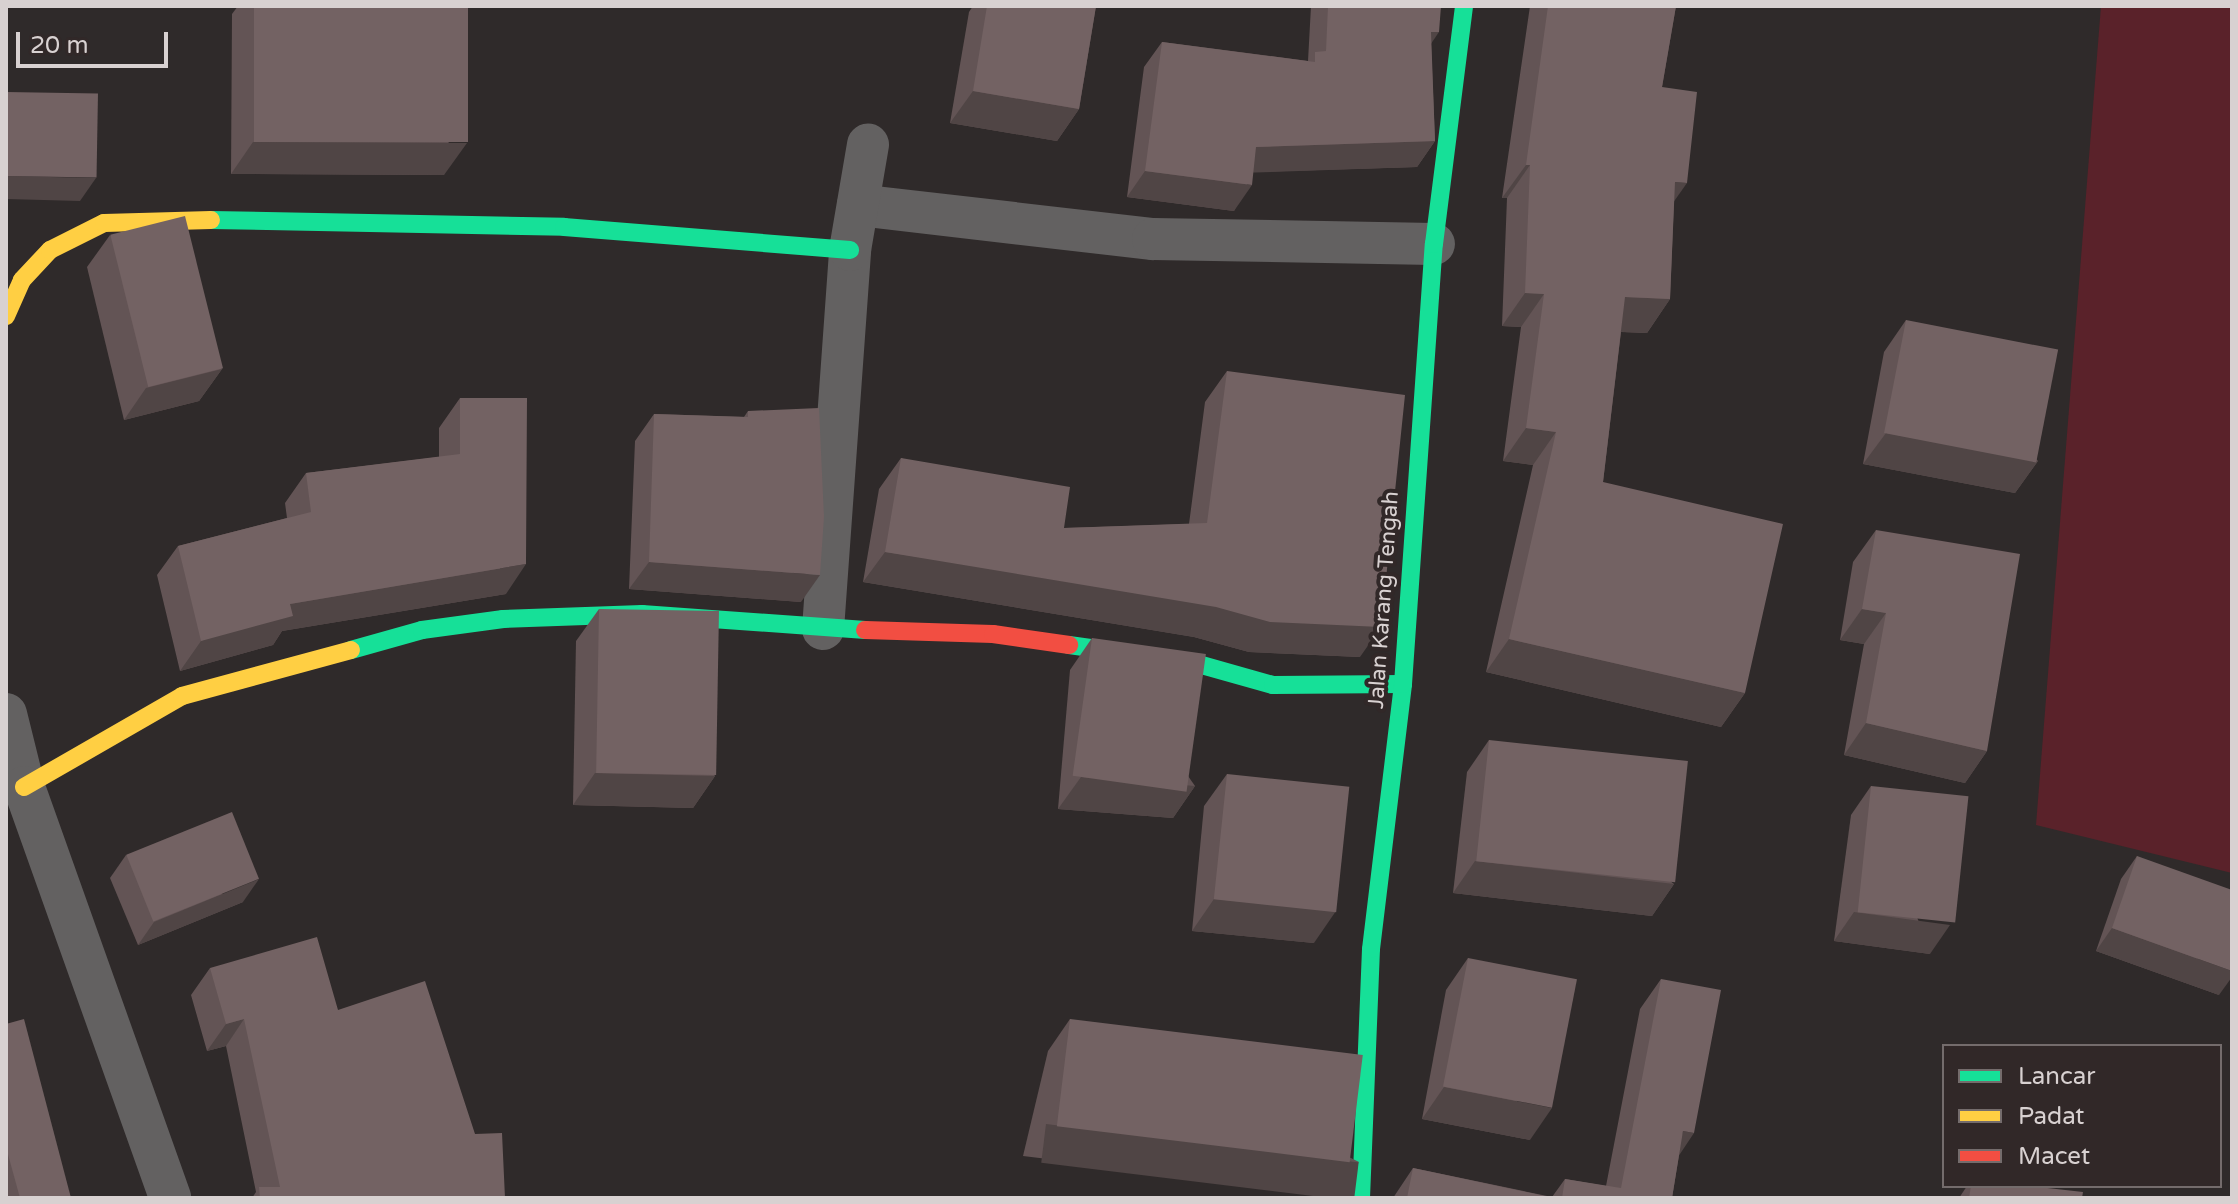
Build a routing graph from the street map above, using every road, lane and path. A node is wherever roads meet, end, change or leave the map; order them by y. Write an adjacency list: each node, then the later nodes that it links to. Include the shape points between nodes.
1 (1464, 6): 4 (street, Jalan Karang Tengah)
2 (868, 145): 3 (street)
3 (858, 205): 4 (street, via 1153,239); 5 (street)
4 (1434, 244): 8 (street, Jalan Karang Tengah)
5 (850, 250): 6 (street, via 564,227 134,219 104,223 50,250 22,280); 7 (street)
6 (6, 316)
7 (823, 629): 8 (street, via 1036,638 1191,662 1273,685); 10 (street, via 642,614 503,619 422,630 182,696)
8 (1403, 684): 12 (street, Jalan Karang Tengah, via 1371,949)
9 (6, 714): 10 (street)
10 (24, 787): 11 (street)
11 (170, 1198)
12 (1361, 1198)

